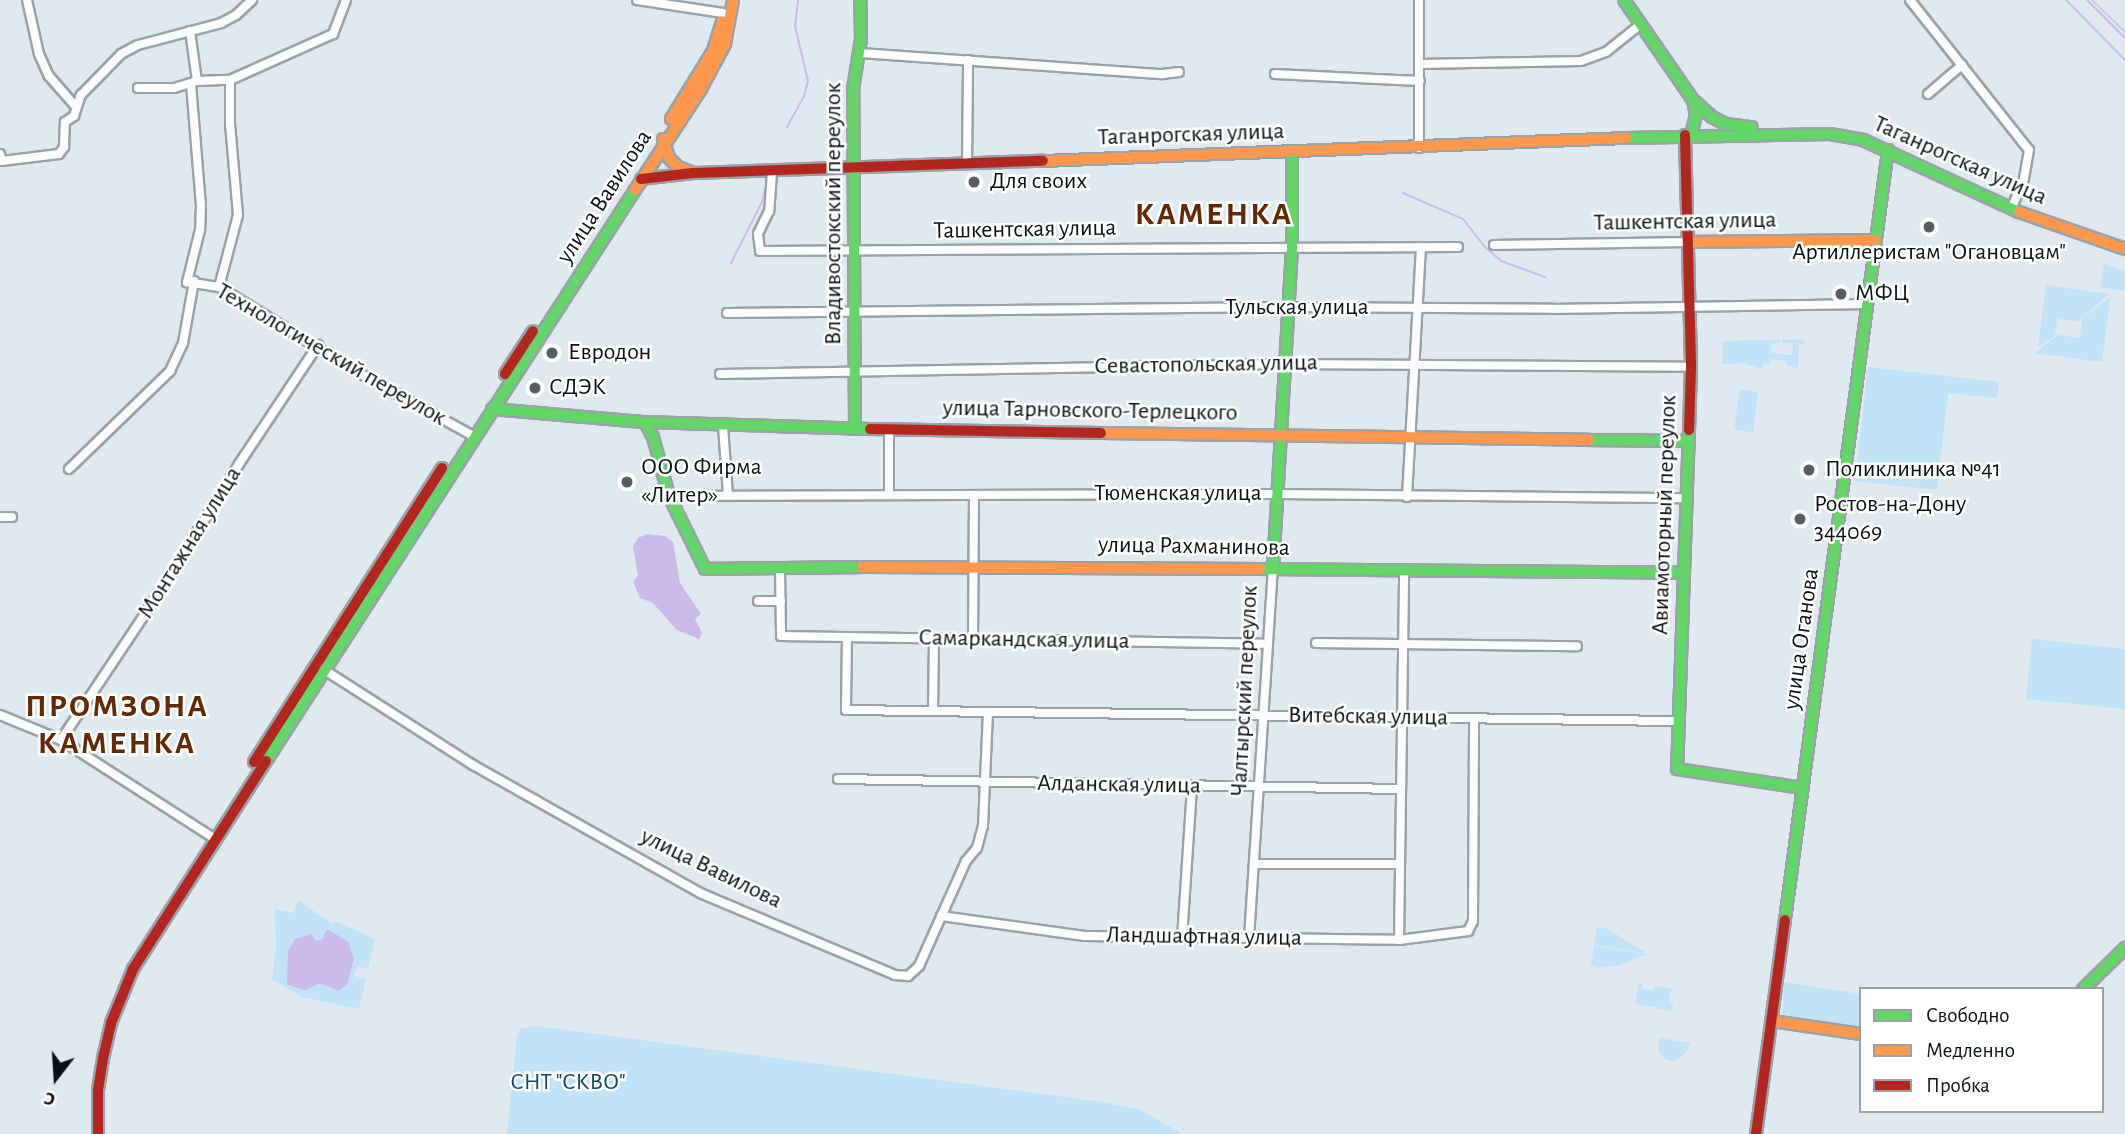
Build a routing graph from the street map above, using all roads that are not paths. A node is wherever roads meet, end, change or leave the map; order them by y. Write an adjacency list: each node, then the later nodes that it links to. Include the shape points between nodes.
1 (27, 0): 27 (street, via 48,76)
2 (252, 0): 14 (street, via 229,19)
3 (346, 0): 21 (street, via 333,34)
4 (637, 0): 11 (street)
5 (724, 0): 12 (main road, улица Вавилова)
6 (733, 0): 30 (main road, улица Вавилова, via 720,55)
7 (860, 0): 15 (main road, Владивостокский переулок)
8 (1419, 0): 17 (street)
9 (1624, 0): 13 (main road, Таганрогская улица)
10 (1910, 0): 18 (street)
11 (679, 3): 12 (street)
12 (723, 13): 28 (main road, улица Вавилова, via 713,51)
13 (1641, 24): 17 (street, via 1606,52 1581,61); 26 (main road, Таганрогская улица)
14 (190, 31): 23 (street); 27 (street, via 121,54)
15 (860, 53): 16 (street); 36 (main road, Владивостокский переулок, via 853,89)
16 (968, 60): 19 (street); 35 (street)
17 (1420, 64): 22 (street)
18 (1962, 65): 25 (street); 40 (street, via 2029,150 2024,179)
19 (1179, 72)
20 (1275, 74): 22 (street)
21 (230, 80): 23 (street); 51 (street, via 238,215)
22 (1420, 81): 32 (street)
23 (194, 83): 24 (street); 50 (street, via 201,206)
24 (138, 88)
25 (1928, 94)
26 (1693, 100): 29 (main road, via 1696,115); 31 (main road, Таганрогская улица, via 1727,124 1849,130)
27 (76, 107): 34 (street, via 74,116 65,122 64,147 59,154)
28 (662, 134): 30 (main road); 64 (main road, улица Вавилова)
29 (1688, 135): 31 (main road, Таганрогская улица, via 1830,134); 32 (main road, Таганрогская улица); 43 (main road, Авиамоторный переулок)
30 (663, 146): 38 (main road, via 678,167); 39 (main road, улица Вавилова)
31 (1889, 147): 40 (main road, Таганрогская улица); 41 (main road, улица Оганова)
32 (1419, 148): 33 (main road, Таганрогская улица)
33 (1292, 152): 35 (main road, Таганрогская улица); 48 (main road, Чалтырский переулок)
34 (1, 158)
35 (967, 164): 36 (main road, Таганрогская улица)
36 (855, 168): 37 (main road, Таганрогская улица); 49 (main road, Владивостокский переулок)
37 (772, 172): 38 (main road, Таганрогская улица); 49 (street, Ташкентская улица, via 769,211 758,234 760,251)
38 (693, 173): 39 (main road, Таганрогская улица)
39 (641, 179): 64 (main road, улица Вавилова)
40 (2012, 206): 42 (main road, Таганрогская улица); 47 (main road, Таганрогская улица)
41 (1876, 240): 43 (main road, Ташкентская улица); 52 (main road, улица Оганова)
42 (2125, 241)
43 (1689, 243): 44 (street, Ташкентская улица); 54 (main road, Авиамоторный переулок)
44 (1494, 245)
45 (1421, 247): 46 (street, Ташкентская улица); 48 (street, Ташкентская улица); 55 (street)
46 (1458, 247)
47 (2125, 248)
48 (1292, 249): 49 (street, Ташкентская улица); 53 (main road, Чалтырский переулок)
49 (853, 253): 56 (main road, Владивостокский переулок)
50 (190, 282): 51 (street, Технологический переулок); 73 (street, Технологический переулок, via 183,343 170,371)
51 (219, 287): 58 (street, Технологический переулок)
52 (1867, 304): 54 (street, Тульская улица); 110 (main road, улица Оганова)
53 (1289, 307): 55 (street, Тульская улица); 56 (street, Тульская улица); 59 (main road, Чалтырский переулок)
54 (1691, 308): 55 (street, Тульская улица); 61 (main road, Авиамоторный переулок)
55 (1418, 309): 60 (street)
56 (853, 312): 57 (street, Тульская улица); 62 (main road, Владивостокский переулок)
57 (727, 313)
58 (318, 345): 70 (street, Технологический переулок); 105 (street, Монтажная улица)
59 (1286, 364): 60 (street, Севастопольская улица); 62 (street, Севастопольская улица); 69 (main road, Чалтырский переулок)
60 (1414, 365): 61 (street, Севастопольская улица); 71 (street)
61 (1691, 367): 72 (main road, Авиамоторный переулок)
62 (854, 370): 63 (street, Севастопольская улица); 67 (main road, Владивостокский переулок)
63 (720, 374)
64 (488, 407): 65 (main road, улица Тарновского-Терлецкого); 70 (main road, улица Вавилова)
65 (645, 422): 66 (main road, улица Тарновского-Терлецкого); 78 (main road)
66 (723, 426): 67 (main road, улица Тарновского-Терлецкого); 75 (street)
67 (855, 429): 68 (main road, улица Тарновского-Терлецкого)
68 (889, 430): 69 (main road, улица Тарновского-Терлецкого); 76 (street)
69 (1281, 433): 71 (main road, улица Тарновского-Терлецкого); 74 (main road, Чалтырский переулок)
70 (470, 434): 97 (main road, улица Вавилова); 112 (main road, улица Вавилова)
71 (1410, 436): 72 (main road, улица Тарновского-Терлецкого); 79 (street)
72 (1689, 441): 80 (main road, Авиамоторный переулок)
73 (69, 469)
74 (1278, 494): 77 (street, Тюменская улица); 79 (street, Тюменская улица); 84 (main road, Чалтырский переулок)
75 (728, 495): 76 (street, Тюменская улица); 78 (street, Тюменская улица)
76 (889, 495): 77 (street, Тюменская улица)
77 (974, 495): 83 (street)
78 (669, 496): 85 (main road, улица Рахманинова, via 705,569)
79 (1407, 497): 80 (street, Тюменская улица)
80 (1687, 498): 87 (main road, Авиамоторный переулок)
81 (0, 517): 82 (street)
82 (12, 517)
83 (974, 566): 84 (main road, улица Рахманинова); 85 (main road, улица Рахманинова); 92 (street)
84 (1273, 568): 86 (main road, улица Рахманинова); 95 (street, Чалтырский переулок)
85 (780, 569): 89 (street)
86 (1404, 571): 87 (main road, улица Рахманинова); 94 (street)
87 (1684, 573): 104 (main road, Авиамоторный переулок)
88 (758, 601): 89 (street)
89 (780, 601): 90 (street, Самаркандская улица, via 780,636)
90 (847, 637): 91 (street, Самаркандская улица); 98 (street, Витебская улица, via 846,710)
91 (934, 639): 92 (street, Самаркандская улица); 98 (street)
92 (973, 639): 95 (street, Самаркандская улица)
93 (1316, 643): 94 (street)
94 (1402, 643): 96 (street); 102 (street)
95 (1268, 644): 101 (street, Чалтырский переулок)
96 (1577, 646)
97 (323, 669): 112 (main road, улица Вавилова); 115 (street, улица Вавилова, via 473,765 700,892 895,975 908,976 919,966)
98 (933, 711): 99 (street, Витебская улица)
99 (988, 712): 101 (street, Витебская улица); 107 (street, улица Вавилова)
100 (0, 715): 105 (street)
101 (1265, 715): 102 (street, Витебская улица); 109 (street, Чалтырский переулок)
102 (1401, 718): 103 (street, Витебская улица); 111 (street)
103 (1475, 719): 104 (street, Витебская улица); 118 (street, Ландшафтная улица, via 1473,921 1468,931)
104 (1679, 720): 110 (main road, Авиамоторный переулок, via 1677,769)
105 (61, 740): 112 (street)
106 (838, 779): 107 (street, Алданская улица)
107 (987, 783): 108 (street, Алданская улица); 115 (street, улица Вавилова, via 984,827 977,848 966,860)
108 (1192, 786): 109 (street, Алданская улица); 116 (street)
109 (1261, 788): 111 (street, Алданская улица); 113 (street, Чалтырский переулок)
110 (1803, 788): 121 (main road, улица Оганова)
111 (1400, 789): 114 (street)
112 (211, 837): 123 (main road, улица Вавилова, via 143,934 113,993 96,1054); 124 (main road, улица Вавилова, via 121,996 99,1080)
113 (1256, 864): 114 (street); 117 (street, Чалтырский переулок)
114 (1400, 864): 118 (street)
115 (941, 916): 116 (street, Ландшафтная улица, via 1085,936)
116 (1182, 938): 117 (street, Ландшафтная улица)
117 (1250, 938): 118 (street, Ландшафтная улица)
118 (1399, 940)
119 (2125, 948): 120 (main road)
120 (2085, 987)
121 (1772, 1021): 122 (main road); 125 (main road, улица Оганова)
122 (1859, 1034)
123 (90, 1134)
124 (98, 1134)
125 (1756, 1134)

